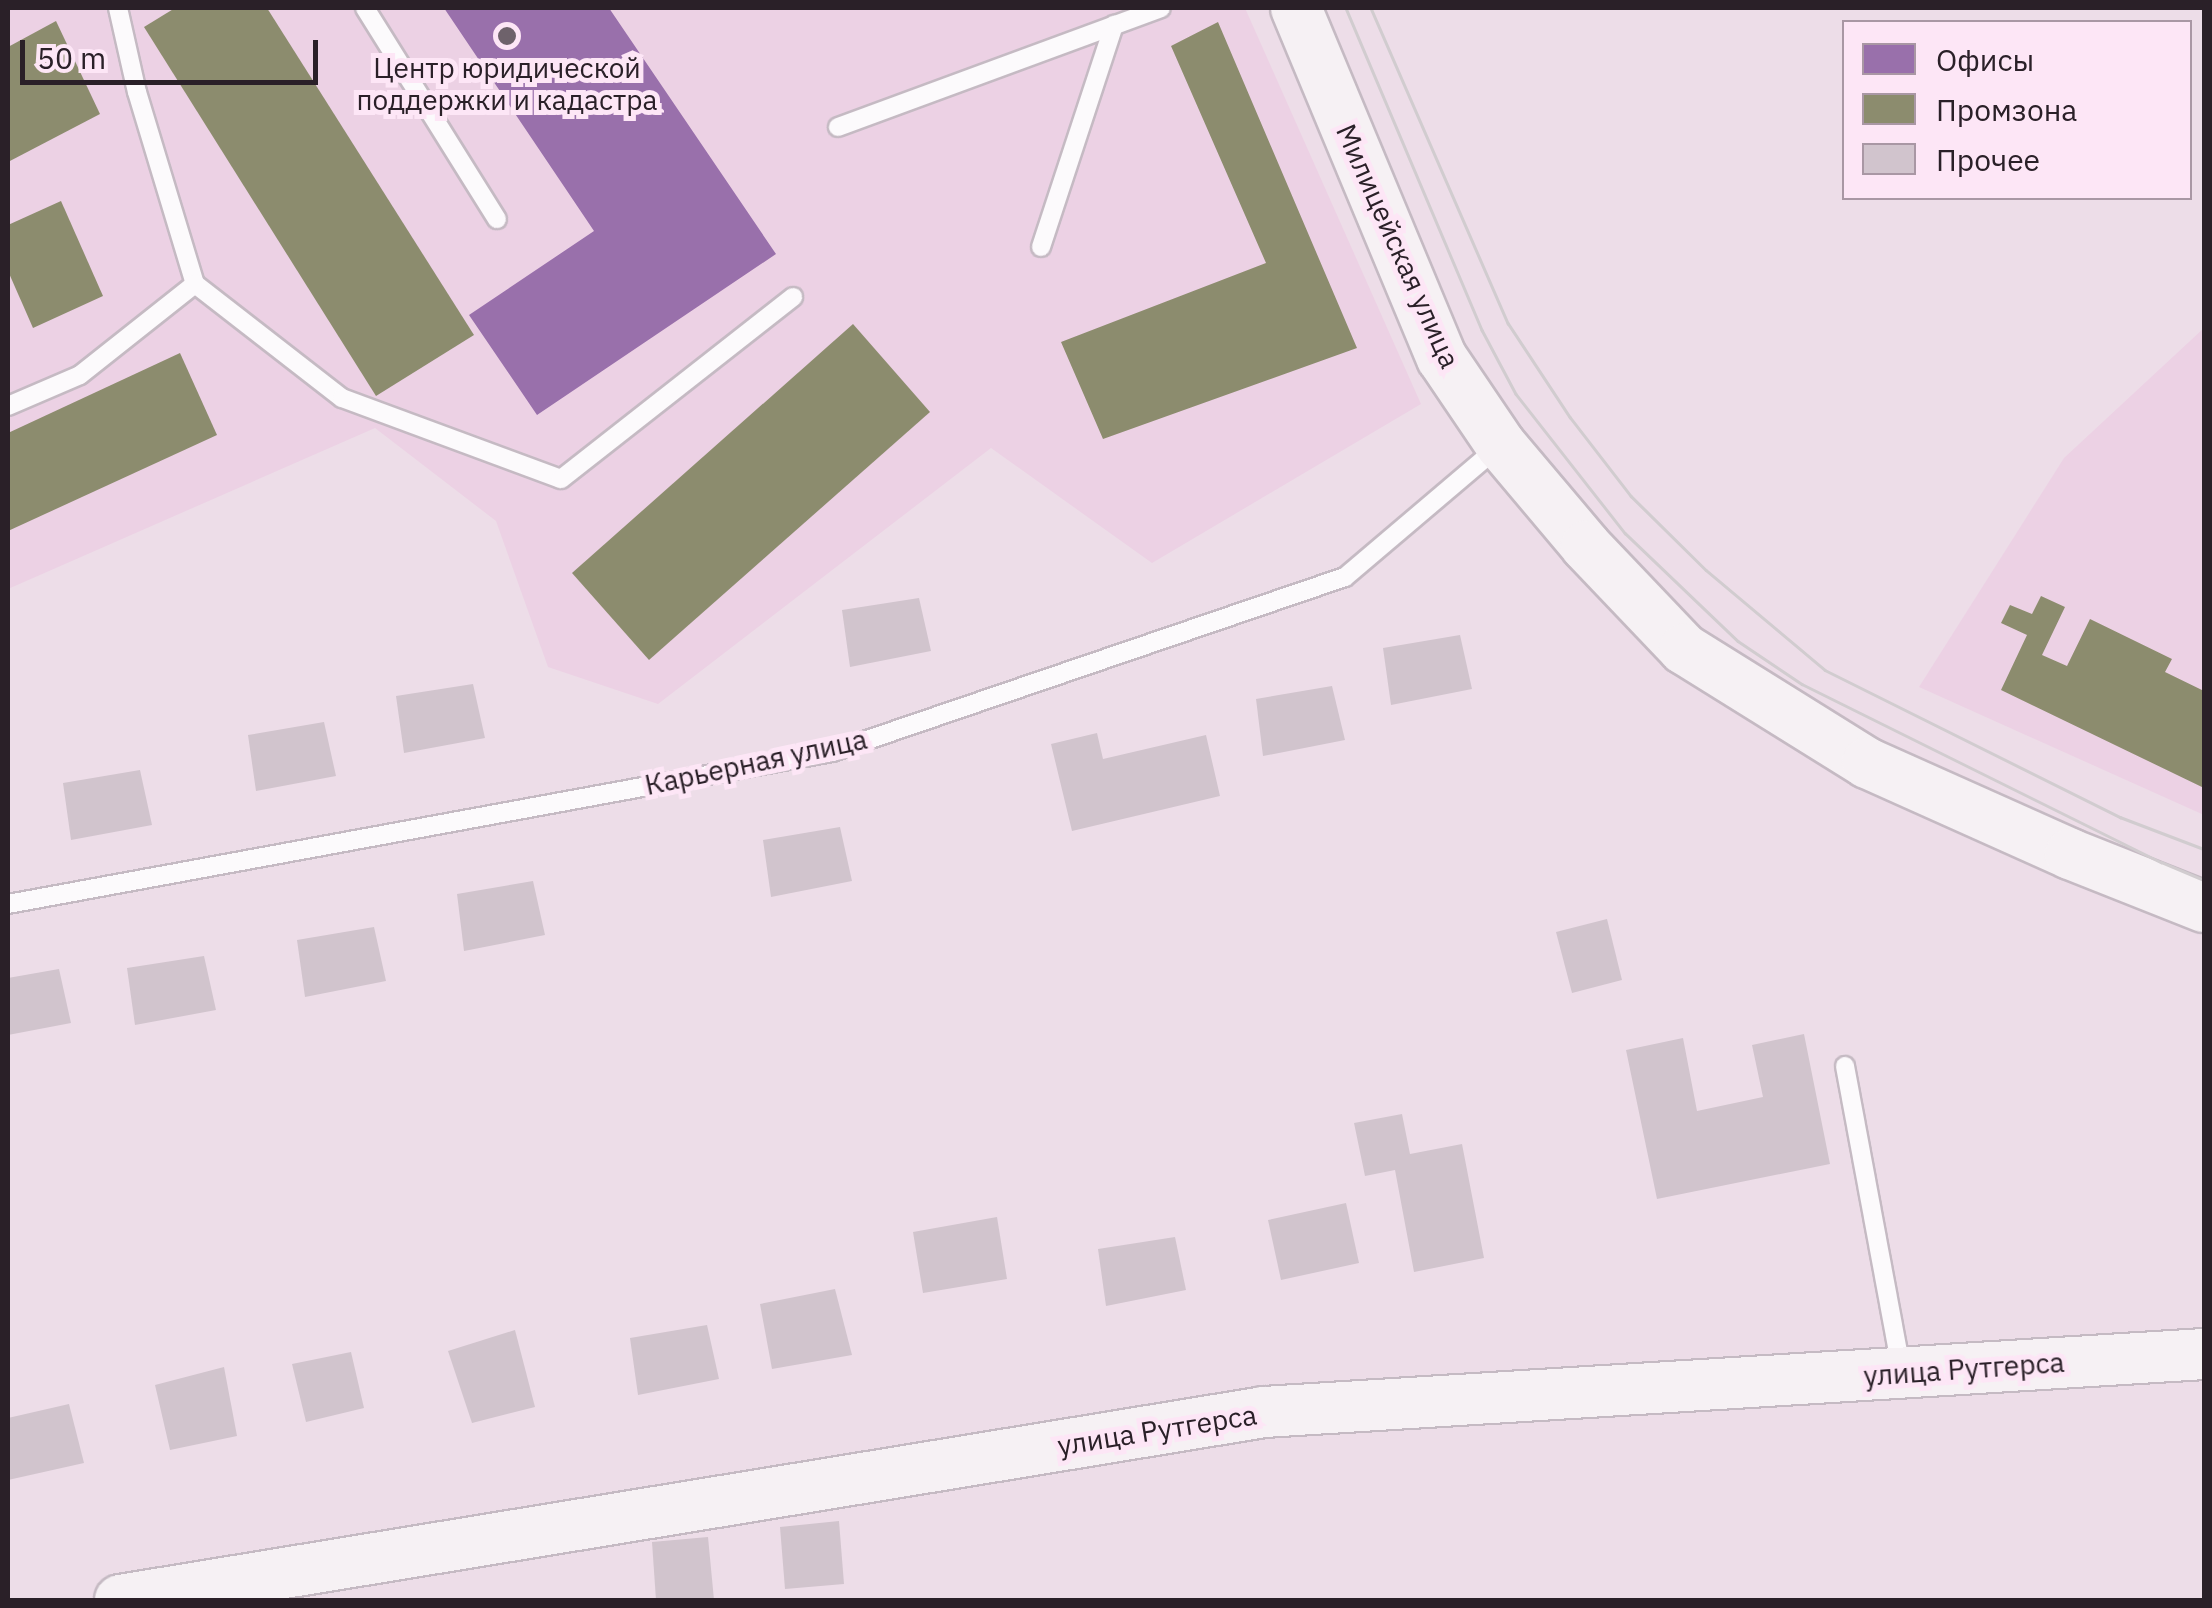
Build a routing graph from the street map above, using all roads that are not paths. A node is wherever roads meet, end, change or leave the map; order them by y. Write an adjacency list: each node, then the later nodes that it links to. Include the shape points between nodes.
1 (118, 8): 9 (lane)
2 (365, 8): 7 (lane)
3 (1161, 8): 5 (lane)
4 (1296, 8): 12 (main road, Милицейская улица, via 1442,358)
5 (1114, 25): 6 (lane); 8 (lane)
6 (838, 126)
7 (498, 219)
8 (1041, 247)
9 (195, 284): 10 (lane, via 342,398 561,479); 11 (lane, via 80,374)
10 (793, 297)
11 (8, 406)
12 (1501, 445): 13 (lane, Карьерная улица, via 1344,577 832,752); 14 (main road, Милицейская улица, via 1684,648 1867,764)
13 (8, 904)
14 (2204, 907)
15 (1844, 1066): 17 (lane)
16 (2204, 1354): 17 (main road, улица Рутгерса)
17 (1902, 1373): 18 (main road, улица Рутгерса, via 1264,1412 284,1581)
18 (120, 1600)

